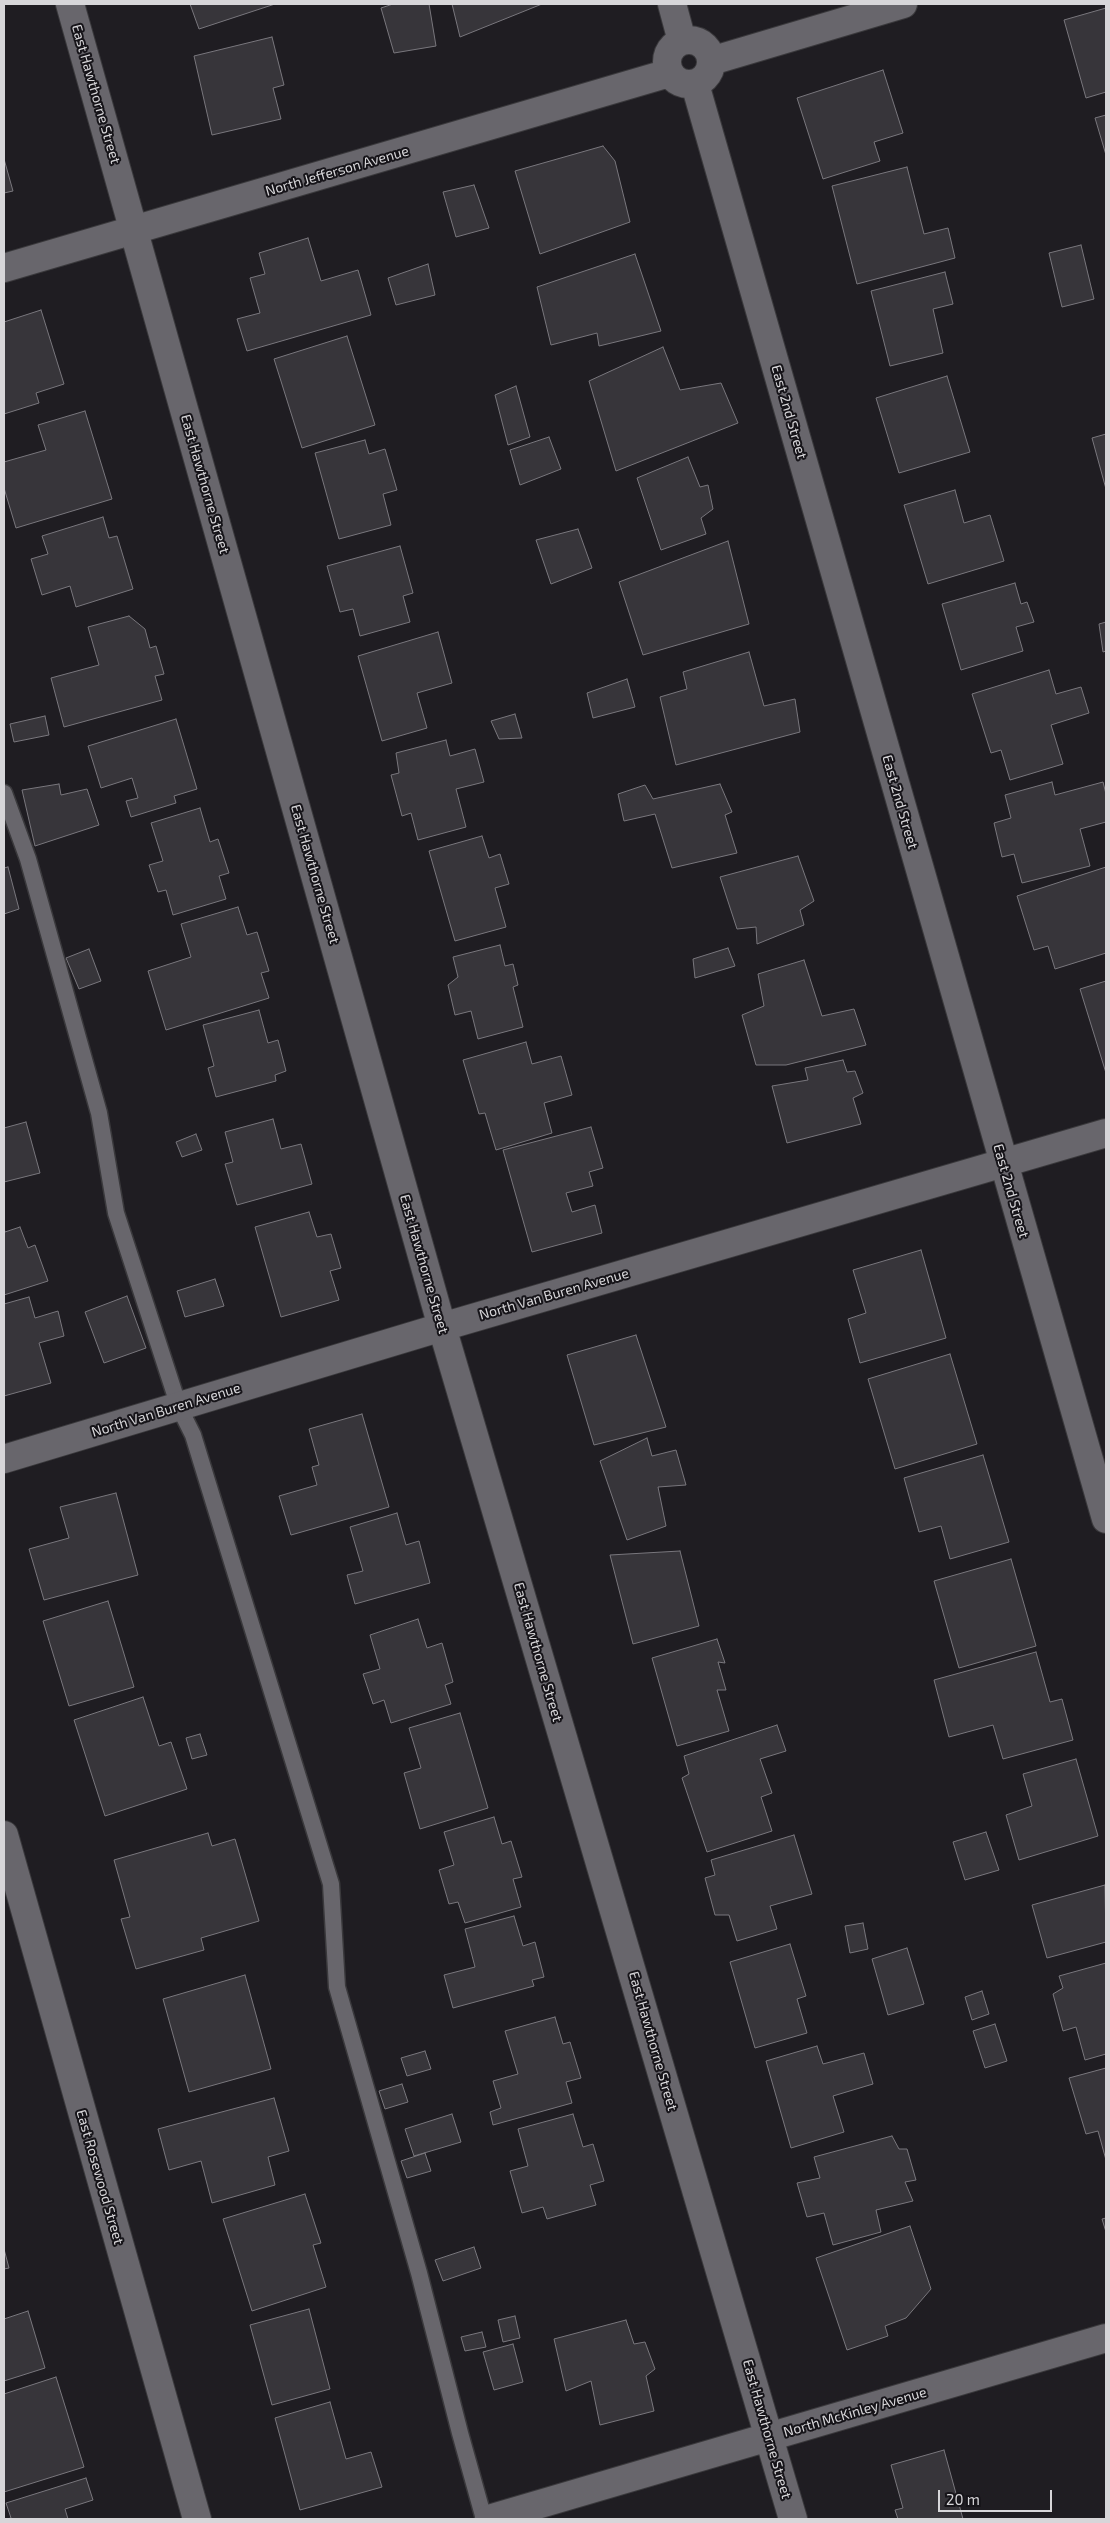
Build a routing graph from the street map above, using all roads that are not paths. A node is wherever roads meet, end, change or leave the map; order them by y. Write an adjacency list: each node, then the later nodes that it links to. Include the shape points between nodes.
1 (70, 4): 8 (street, East Hawthorne Street)
2 (672, 4): 4 (street)
3 (903, 4): 5 (street)
4 (682, 41): 5 (street, via 699,42); 6 (street, via 668,52)
5 (711, 61): 7 (street, via 707,76)
6 (669, 73): 7 (street, via 679,83); 8 (street, North Jefferson Avenue)
7 (695, 84): 12 (street, East 2nd Street)
8 (134, 231): 9 (street, North Jefferson Avenue); 13 (street, East Hawthorne Street)
9 (4, 268)
10 (4, 793): 14 (lane, via 28,859 99,1113 116,1213)
11 (1106, 1133): 12 (street, North Van Buren Avenue)
12 (1003, 1162): 13 (street, North Van Buren Avenue); 16 (street, East 2nd Street)
13 (442, 1327): 14 (street, North Van Buren Avenue); 19 (street, East Hawthorne Street)
14 (179, 1407): 15 (street, North Van Buren Avenue); 21 (lane, via 193,1435 331,1884 337,1987 419,2273)
15 (4, 1459)
16 (1106, 1519)
17 (4, 1834): 20 (street, East Rosewood Street)
18 (1106, 2338): 19 (street, North McKinley Avenue)
19 (770, 2437): 22 (street, North McKinley Avenue); 23 (street, East Hawthorne Street)
20 (197, 2519)
21 (484, 2519)
22 (489, 2519)
23 (793, 2519)

